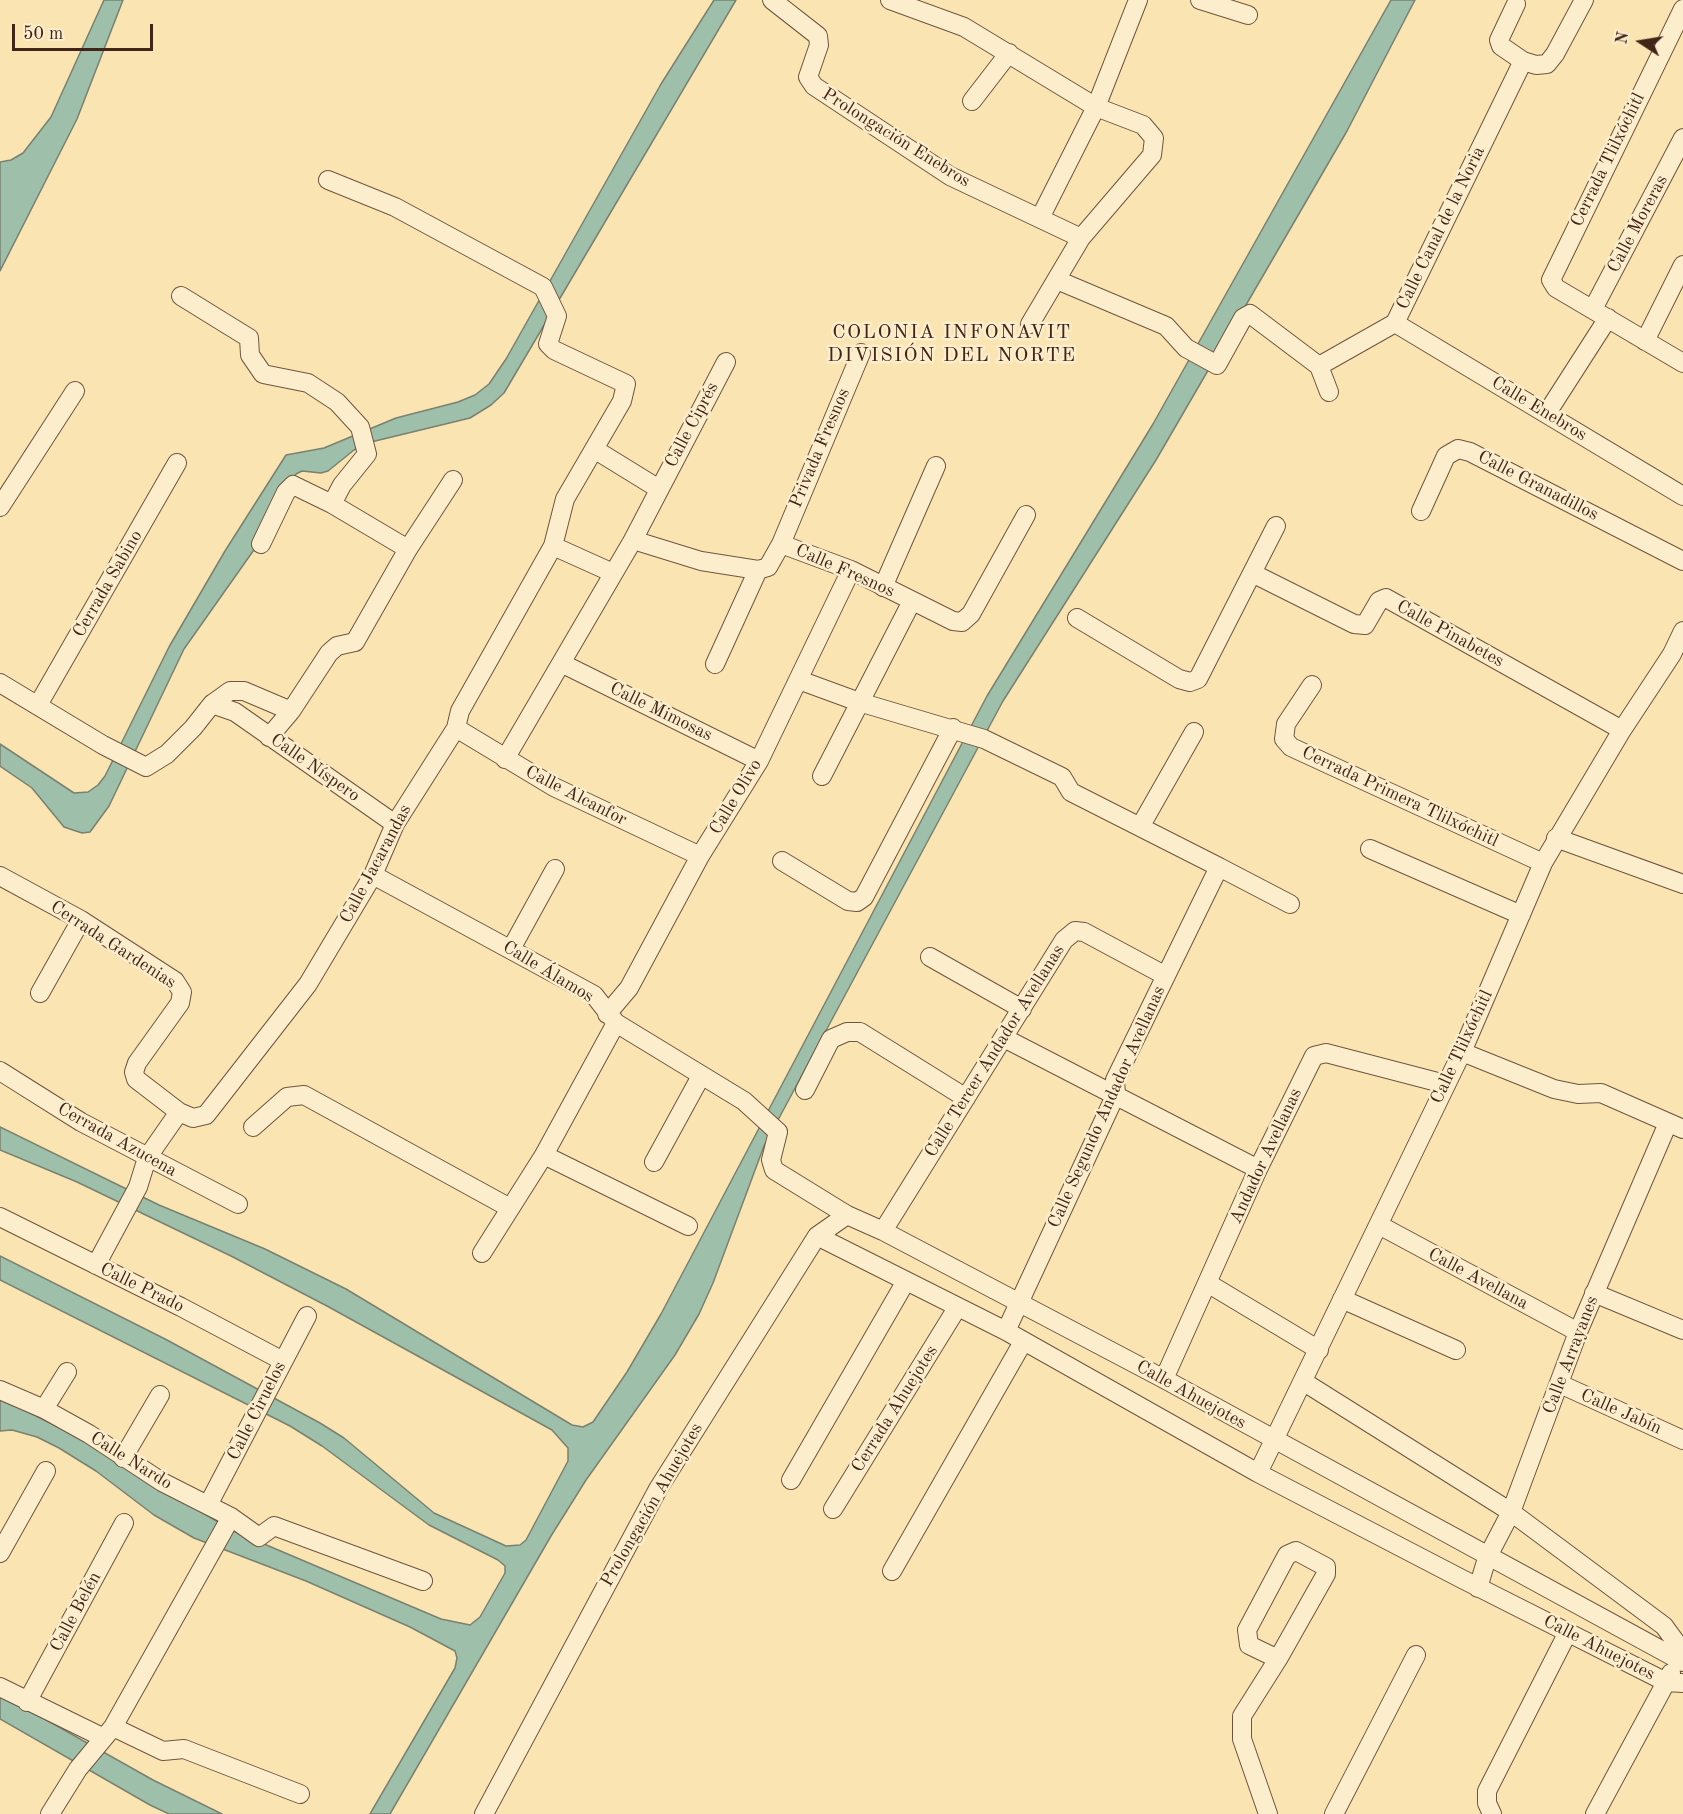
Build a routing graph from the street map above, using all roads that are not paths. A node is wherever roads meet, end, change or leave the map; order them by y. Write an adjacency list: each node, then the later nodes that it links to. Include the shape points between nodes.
1 (772, 0): 15 (street, Prolongación Enebros, via 818,36 819,45 808,77 814,86 950,176)
2 (890, 0): 9 (street, via 964,27)
3 (1138, 0): 12 (street)
4 (1200, 0): 8 (street)
5 (1584, 0): 10 (street, via 1547,64)
6 (1516, 4): 10 (street, via 1499,40 1501,46)
7 (1683, 9): 20 (street, Cerrada Tlilxóchitl, via 1551,280 1556,288)
8 (1248, 15)
9 (1009, 53): 11 (street); 12 (street)
10 (1523, 61): 21 (street, Calle Canal de la Noria)
11 (972, 101)
12 (1096, 107): 15 (street); 16 (street, via 1143,125 1154,138 1152,155)
13 (1683, 138): 20 (street, Calle Moreras)
14 (328, 180): 31 (street, via 396,207 543,287 557,316 548,344 626,384 622,401)
15 (1040, 218): 16 (street, Prolongación Enebros)
16 (1080, 238): 18 (street)
17 (1683, 265): 23 (street)
18 (1057, 280): 22 (street); 27 (street, via 1166,326 1186,348 1217,365 1243,318 1250,314)
19 (181, 297): 37 (street, via 249,338 250,355 263,374 308,383 337,402 360,427 367,454)
20 (1600, 314): 23 (street); 30 (street, Calle Moreras)
21 (1395, 323): 27 (street, Calle Canal de la Noria); 30 (street, Calle Enebros)
22 (1030, 324)
23 (1645, 341): 26 (street)
24 (861, 353): 44 (street, Privada Fresnos)
25 (726, 363): 35 (street, Calle Ciprés)
26 (1683, 363)
27 (1320, 366): 29 (street)
28 (75, 391): 38 (street)
29 (1329, 392)
30 (1547, 413): 36 (street, Calle Enebros)
31 (594, 450): 35 (street, Calle Ciprés); 45 (street, Calle Jacarandas, via 565,500)
32 (177, 463): 64 (street, Cerrada Sabino)
33 (936, 466): 52 (street)
34 (453, 480): 46 (street)
35 (659, 489): 42 (street, Calle Ciprés)
36 (1683, 496)
37 (332, 504): 43 (street, via 293,485); 46 (street)
38 (0, 507)
39 (1421, 511): 47 (street, Calle Granadillos, via 1446,456 1458,449)
40 (1026, 515): 53 (street, Calle Fresnos, via 971,614 962,622)
41 (1276, 526): 51 (street)
42 (633, 540): 48 (street, via 722,567); 50 (street, Calle Ciprés)
43 (261, 544)
44 (781, 544): 48 (street, Calle Fresnos, via 768,567); 49 (street, Calle Fresnos)
45 (553, 546): 50 (street); 66 (street, Calle Jacarandas, via 460,711)
46 (408, 549): 65 (street, via 356,642 337,646 329,653)
47 (1683, 561)
48 (758, 570): 58 (street, Calle Fresnos)
49 (851, 570): 52 (street, Calle Fresnos); 59 (street, Calle Olivo)
50 (613, 573): 57 (street)
51 (1252, 573): 54 (street, via 1198,679 1190,682); 68 (street, Calle Pinabetes, via 1354,624 1365,626 1379,601 1386,598)
52 (883, 587): 53 (street, Calle Fresnos)
53 (912, 601): 62 (street)
54 (1077, 618)
55 (1683, 631): 56 (street, Calle Tlilxóchitl)
56 (1677, 656): 68 (street, Calle Tlilxóchitl)
57 (563, 664): 71 (street); 72 (street, Calle Mimosas)
58 (715, 664)
59 (799, 680): 62 (street); 72 (street, Calle Olivo)
60 (0, 683): 64 (street)
61 (1312, 685): 80 (street, Cerrada Primera Tlilxóchitl, via 1286,724 1284,739 1291,747)
62 (859, 702): 67 (street); 73 (street)
63 (213, 704): 64 (street, via 167,754 146,767); 65 (street, via 230,691 244,691); 70 (street, Calle Níspero, via 235,712)
64 (38, 705)
65 (291, 711): 70 (street)
66 (456, 728): 71 (street, Calle Alcanfor); 74 (street, Calle Jacarandas)
67 (957, 730): 75 (street, via 1062,777 1071,792); 79 (street, via 864,897 857,902 848,900)
68 (1622, 730): 76 (street, Calle Tlilxóchitl)
69 (1194, 732): 75 (street)
70 (269, 737): 74 (street, Calle Níspero)
71 (506, 759): 78 (street, Calle Alcanfor, via 554,787)
72 (759, 761): 78 (street, Calle Olivo)
73 (822, 776)
74 (394, 824): 83 (street, Calle Jacarandas)
75 (1140, 827): 81 (street)
76 (1556, 838): 80 (street, Calle Tlilxóchitl); 85 (street)
77 (1370, 849): 87 (street)
78 (700, 856): 94 (street, Calle Olivo)
79 (782, 861)
80 (1543, 863): 87 (street, Calle Tlilxóchitl)
81 (1219, 867): 86 (street); 91 (street, Calle Segundo Andador Avellanas)
82 (555, 869): 89 (street)
83 (373, 875): 89 (street, Calle Álamos); 104 (street, Calle Jacarandas, via 308,984 218,1101 206,1115 193,1118)
84 (2, 881): 88 (street, Cerrada Gardenias)
85 (1683, 884)
86 (1290, 904)
87 (1521, 915): 96 (street, Calle Tlilxóchitl)
88 (81, 920): 92 (street); 104 (street, Cerrada Gardenias, via 175,981 183,992 180,1003 134,1072 136,1078)
89 (511, 949): 94 (street, Calle Álamos, via 594,995)
90 (930, 957): 93 (street)
91 (1166, 976): 93 (street, Calle Tercer Andador Avellanas, via 1084,932 1075,931 1064,940); 101 (street, Calle Segundo Andador Avellanas, via 1115,1080)
92 (40, 993)
93 (1022, 1009): 95 (street, Calle Tercer Andador Avellanas)
94 (611, 1019): 98 (street, Calle Álamos); 107 (street, Calle Olivo)
95 (1004, 1038): 101 (street); 102 (street, Calle Tercer Andador Avellanas)
96 (1462, 1052): 99 (street, Calle Tlilxóchitl); 106 (street, via 1554,1089 1601,1093)
97 (0, 1071): 108 (street, Cerrada Azucena)
98 (701, 1076): 103 (street, Calle Álamos); 109 (street)
99 (1444, 1084): 110 (street, Andador Avellanas, via 1326,1053 1314,1056); 115 (street, Calle Tlilxóchitl)
100 (805, 1090): 102 (street, via 831,1039 847,1032 860,1032)
101 (1116, 1094): 110 (street); 125 (street, Calle Segundo Andador Avellanas)
102 (966, 1098): 117 (street, Calle Tercer Andador Avellanas)
103 (744, 1101): 113 (street, Calle Ahuejotes, via 778,1132 771,1160 774,1170)
104 (179, 1112): 108 (street)
105 (253, 1126): 112 (street, via 287,1097 304,1095)
106 (1675, 1126): 123 (street, Calle Arrayanes)
107 (544, 1155): 112 (street, Calle Olivo); 116 (street)
108 (147, 1158): 111 (street, Cerrada Azucena); 120 (street, via 138,1187)
109 (654, 1162)
110 (1258, 1169): 122 (street, Andador Avellanas)
111 (237, 1204)
112 (510, 1208): 119 (street)
113 (847, 1215): 117 (street, Calle Ahuejotes); 118 (street, Prolongación Ahuejotes)
114 (0, 1218): 120 (street, Calle Prado)
115 (1379, 1225): 124 (street, Calle Tlilxóchitl); 130 (street, Calle Avellana)
116 (687, 1226)
117 (883, 1231): 125 (street, Calle Ahuejotes)
118 (817, 1236): 121 (street, Calle Ahuejotes); 168 (street, Prolongación Ahuejotes, via 658,1489)
119 (482, 1253)
120 (96, 1265): 134 (street, Calle Prado)
121 (906, 1281): 126 (street, Calle Ahuejotes); 147 (street)
122 (1209, 1284): 132 (street); 136 (street, Andador Avellanas)
123 (1594, 1293): 128 (street); 130 (street, Calle Arrayanes)
124 (1342, 1299): 132 (street, Calle Tlilxóchitl); 133 (street)
125 (1019, 1302): 129 (street, Calle Segundo Andador Avellanas); 136 (street, Calle Ahuejotes)
126 (957, 1308): 129 (street, Calle Ahuejotes); 149 (street, Cerrada Ahuejotes)
127 (307, 1316): 134 (street, Calle Ciruelos)
128 (1683, 1330)
129 (1006, 1331): 131 (street, Calle Ahuejotes)
130 (1578, 1332): 138 (street, Calle Arrayanes)
131 (1023, 1342): 146 (street, Calle Ahuejotes); 155 (street)
132 (1319, 1350): 137 (street, Calle Tlilxóchitl)
133 (1456, 1350)
134 (283, 1361): 148 (street, Calle Ciruelos)
135 (67, 1372): 141 (street)
136 (1164, 1380): 142 (street, Calle Ahuejotes)
137 (1304, 1382): 142 (street, Calle Tlilxóchitl); 150 (street)
138 (1560, 1384): 143 (street, Calle Jabín); 150 (street, Calle Arrayanes)
139 (0, 1390): 141 (street, Calle Nardo)
140 (159, 1395): 144 (street)
141 (44, 1409): 144 (street, Calle Nardo)
142 (1275, 1440): 146 (street, Calle Tlilxóchitl); 154 (street, Calle Ahuejotes)
143 (1683, 1440)
144 (123, 1458): 148 (street, Calle Nardo)
145 (46, 1471): 153 (street)
146 (1258, 1473): 157 (street, Calle Ahuejotes)
147 (791, 1480)
148 (208, 1505): 151 (street, Calle Nardo)
149 (833, 1509)
150 (1511, 1512): 154 (street, Calle Arrayanes); 161 (street, via 1664,1626 1675,1641)
151 (230, 1520): 156 (street, Calle Nardo, via 259,1537 274,1526); 165 (street)
152 (124, 1523): 164 (street, Calle Belén)
153 (0, 1553)
154 (1487, 1557): 157 (street, Calle Arrayanes); 161 (street, Calle Ahuejotes)
155 (892, 1571)
156 (423, 1581)
157 (1478, 1588): 158 (street, Calle Ahuejotes)
158 (1568, 1632): 162 (street, Calle Ahuejotes); 171 (street, via 1487,1791)
159 (1416, 1655): 170 (street)
160 (1278, 1659): 160 (street, via 1326,1570 1296,1551 1287,1555 1247,1630 1250,1645); 169 (street, via 1242,1716 1242,1739)
161 (1681, 1660): 162 (street)
162 (1674, 1682): 172 (street)
163 (0, 1687): 164 (street)
164 (27, 1702): 165 (street)
165 (104, 1736): 166 (street, via 163,1751 184,1749); 167 (street)
166 (300, 1794)
167 (50, 1814)
168 (484, 1814)
169 (1268, 1814)
170 (1334, 1814)
171 (1492, 1814)
172 (1596, 1814)

